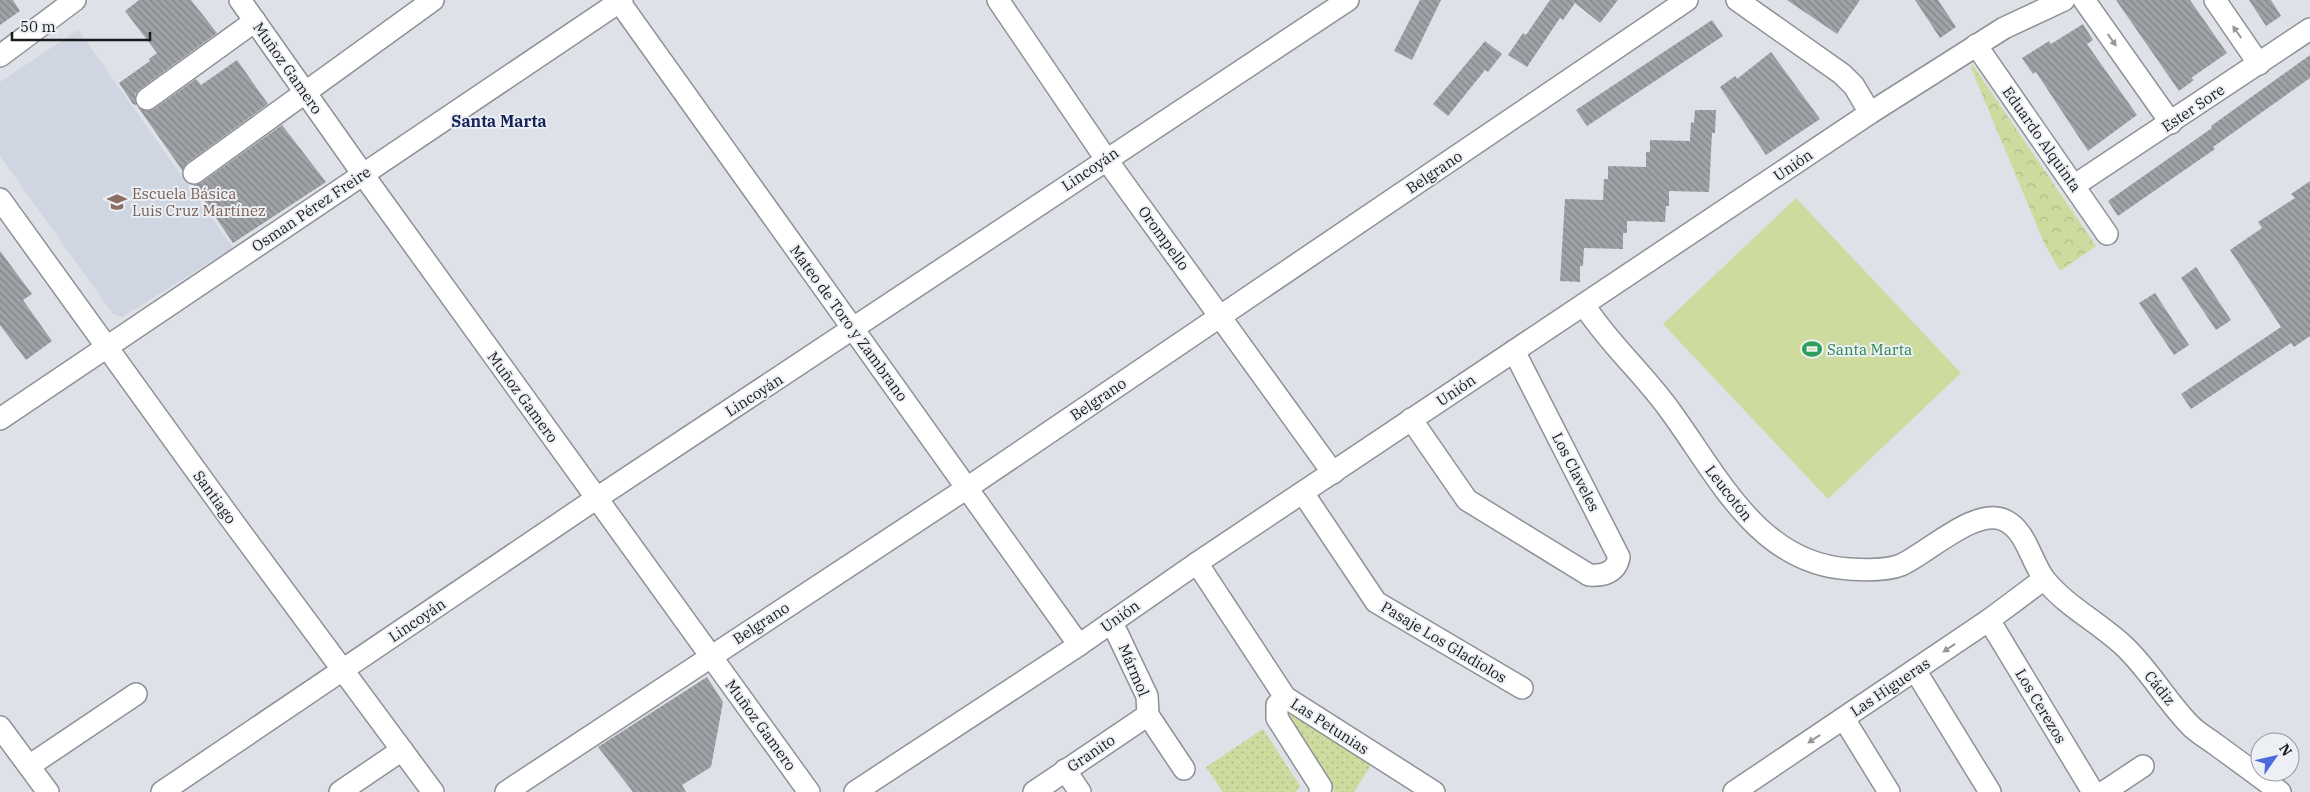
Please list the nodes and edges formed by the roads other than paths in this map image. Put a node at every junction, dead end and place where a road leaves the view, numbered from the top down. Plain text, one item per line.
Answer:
1 (75, 0) edge
2 (240, 0) edge
3 (433, 0) edge
4 (998, 0) edge
5 (1348, 0) edge
6 (1686, 0) edge
7 (1737, 0) edge
8 (2064, 0) edge
9 (2084, 0) edge
10 (2215, 0) edge
11 (620, 1) edge
12 (2034, 6) edge
13 (255, 22) junction
14 (2310, 29) edge
15 (1976, 45) junction
16 (0, 56) edge
17 (2259, 64) junction
18 (304, 92) junction
19 (147, 99) dead end
20 (1870, 113) junction
21 (2171, 123) junction
22 (1106, 158) junction
23 (194, 173) dead end
24 (363, 174) junction
25 (2075, 185) junction
26 (0, 199) edge
27 (2108, 234) dead end
28 (1584, 305) junction
29 (1221, 316) junction
30 (854, 329) junction
31 (107, 346) junction
32 (1514, 351) junction
33 (0, 419) edge
34 (1411, 419) junction
35 (1332, 473) junction
36 (966, 488) junction
37 (1303, 492) junction
38 (597, 498) junction
39 (1197, 563) junction
40 (2044, 578) junction
41 (1989, 620) junction
42 (1110, 623) junction
43 (1079, 645) junction
44 (711, 656) junction
45 (344, 670) junction
46 (1915, 670) junction
47 (1522, 688) dead end
48 (136, 694) dead end
49 (1284, 697) junction
50 (1148, 715) junction
51 (1844, 719) junction
52 (0, 726) edge
53 (402, 750) junction
54 (29, 766) junction
55 (2143, 766) dead end
56 (1184, 769) dead end
57 (1065, 770) junction
58 (48, 792) edge
59 (162, 792) edge
60 (340, 792) edge
61 (432, 792) edge
62 (506, 792) edge
63 (810, 792) edge
64 (855, 792) edge
65 (1034, 792) edge
66 (1080, 792) edge
67 (1320, 792) edge
68 (1434, 792) edge
69 (1734, 792) edge
70 (1889, 792) edge
71 (1990, 792) edge
72 (2092, 792) edge
73 (2104, 792) edge
74 (2280, 792) edge

1 - 16 street
2 - 13 street, Muñoz Gamero
3 - 18 street
4 - 22 street, Orompello
5 - 22 street, Lincoyán
6 - 29 street, Belgrano
7 - 20 street
8 - 12 street, Unión
9 -> 21 street
17 -> 10 street
11 - 24 street, Osman Pérez Freire
11 - 30 street, Mateo de Toro y Zambrano
12 - 15 street, Unión
13 - 18 street, Muñoz Gamero
13 - 19 street
14 - 17 street, Ester Sore
15 - 20 street, Unión
15 - 25 street, Eduardo Alquinta
17 - 21 street, Ester Sore
18 - 23 street
18 - 24 street, Muñoz Gamero
20 - 28 street, Unión
21 - 25 street, Ester Sore
22 - 29 street, Orompello
22 - 30 street, Lincoyán
24 - 31 street, Osman Pérez Freire
24 - 38 street, Muñoz Gamero
25 - 27 street, Eduardo Alquinta
26 - 31 street, Santiago
28 - 32 street, Unión
28 - 40 street, Leucotón
29 - 35 street, Orompello
29 - 36 street, Belgrano
30 - 36 street, Mateo de Toro y Zambrano
30 - 38 street, Lincoyán
31 - 33 street, Osman Pérez Freire
31 - 45 street, Santiago
32 - 34 street, Unión
32 - 34 street, Los Claveles
34 - 35 street, Unión
35 - 37 street, Unión
36 - 43 street, Mateo de Toro y Zambrano
36 - 44 street, Belgrano
37 - 39 street, Unión
37 - 47 street, Pasaje Los Gladiolos
38 - 44 street, Muñoz Gamero
38 - 45 street, Lincoyán
39 - 42 street, Unión
39 - 49 street, Las Petunias
40 - 41 street, Las Higueras
40 - 74 street, Cádiz
41 -> 46 street, Las Higueras
41 - 72 street, Los Cerezos
42 - 43 street, Unión
42 - 50 street, Mármol
43 - 64 street, Unión
44 - 62 street, Belgrano
44 - 63 street, Muñoz Gamero
45 - 53 street, Santiago
45 - 59 street, Lincoyán
46 - 51 street, Las Higueras
46 - 71 street
48 - 54 street
49 - 67 street
49 - 68 street, Las Petunias
50 - 56 street, Mármol
50 - 57 street, Granito
51 -> 69 street, Las Higueras
51 - 70 street
52 - 54 street
53 - 60 street
53 - 61 street, Santiago
54 - 58 street
55 - 73 street
57 - 65 street, Granito
57 - 66 street

